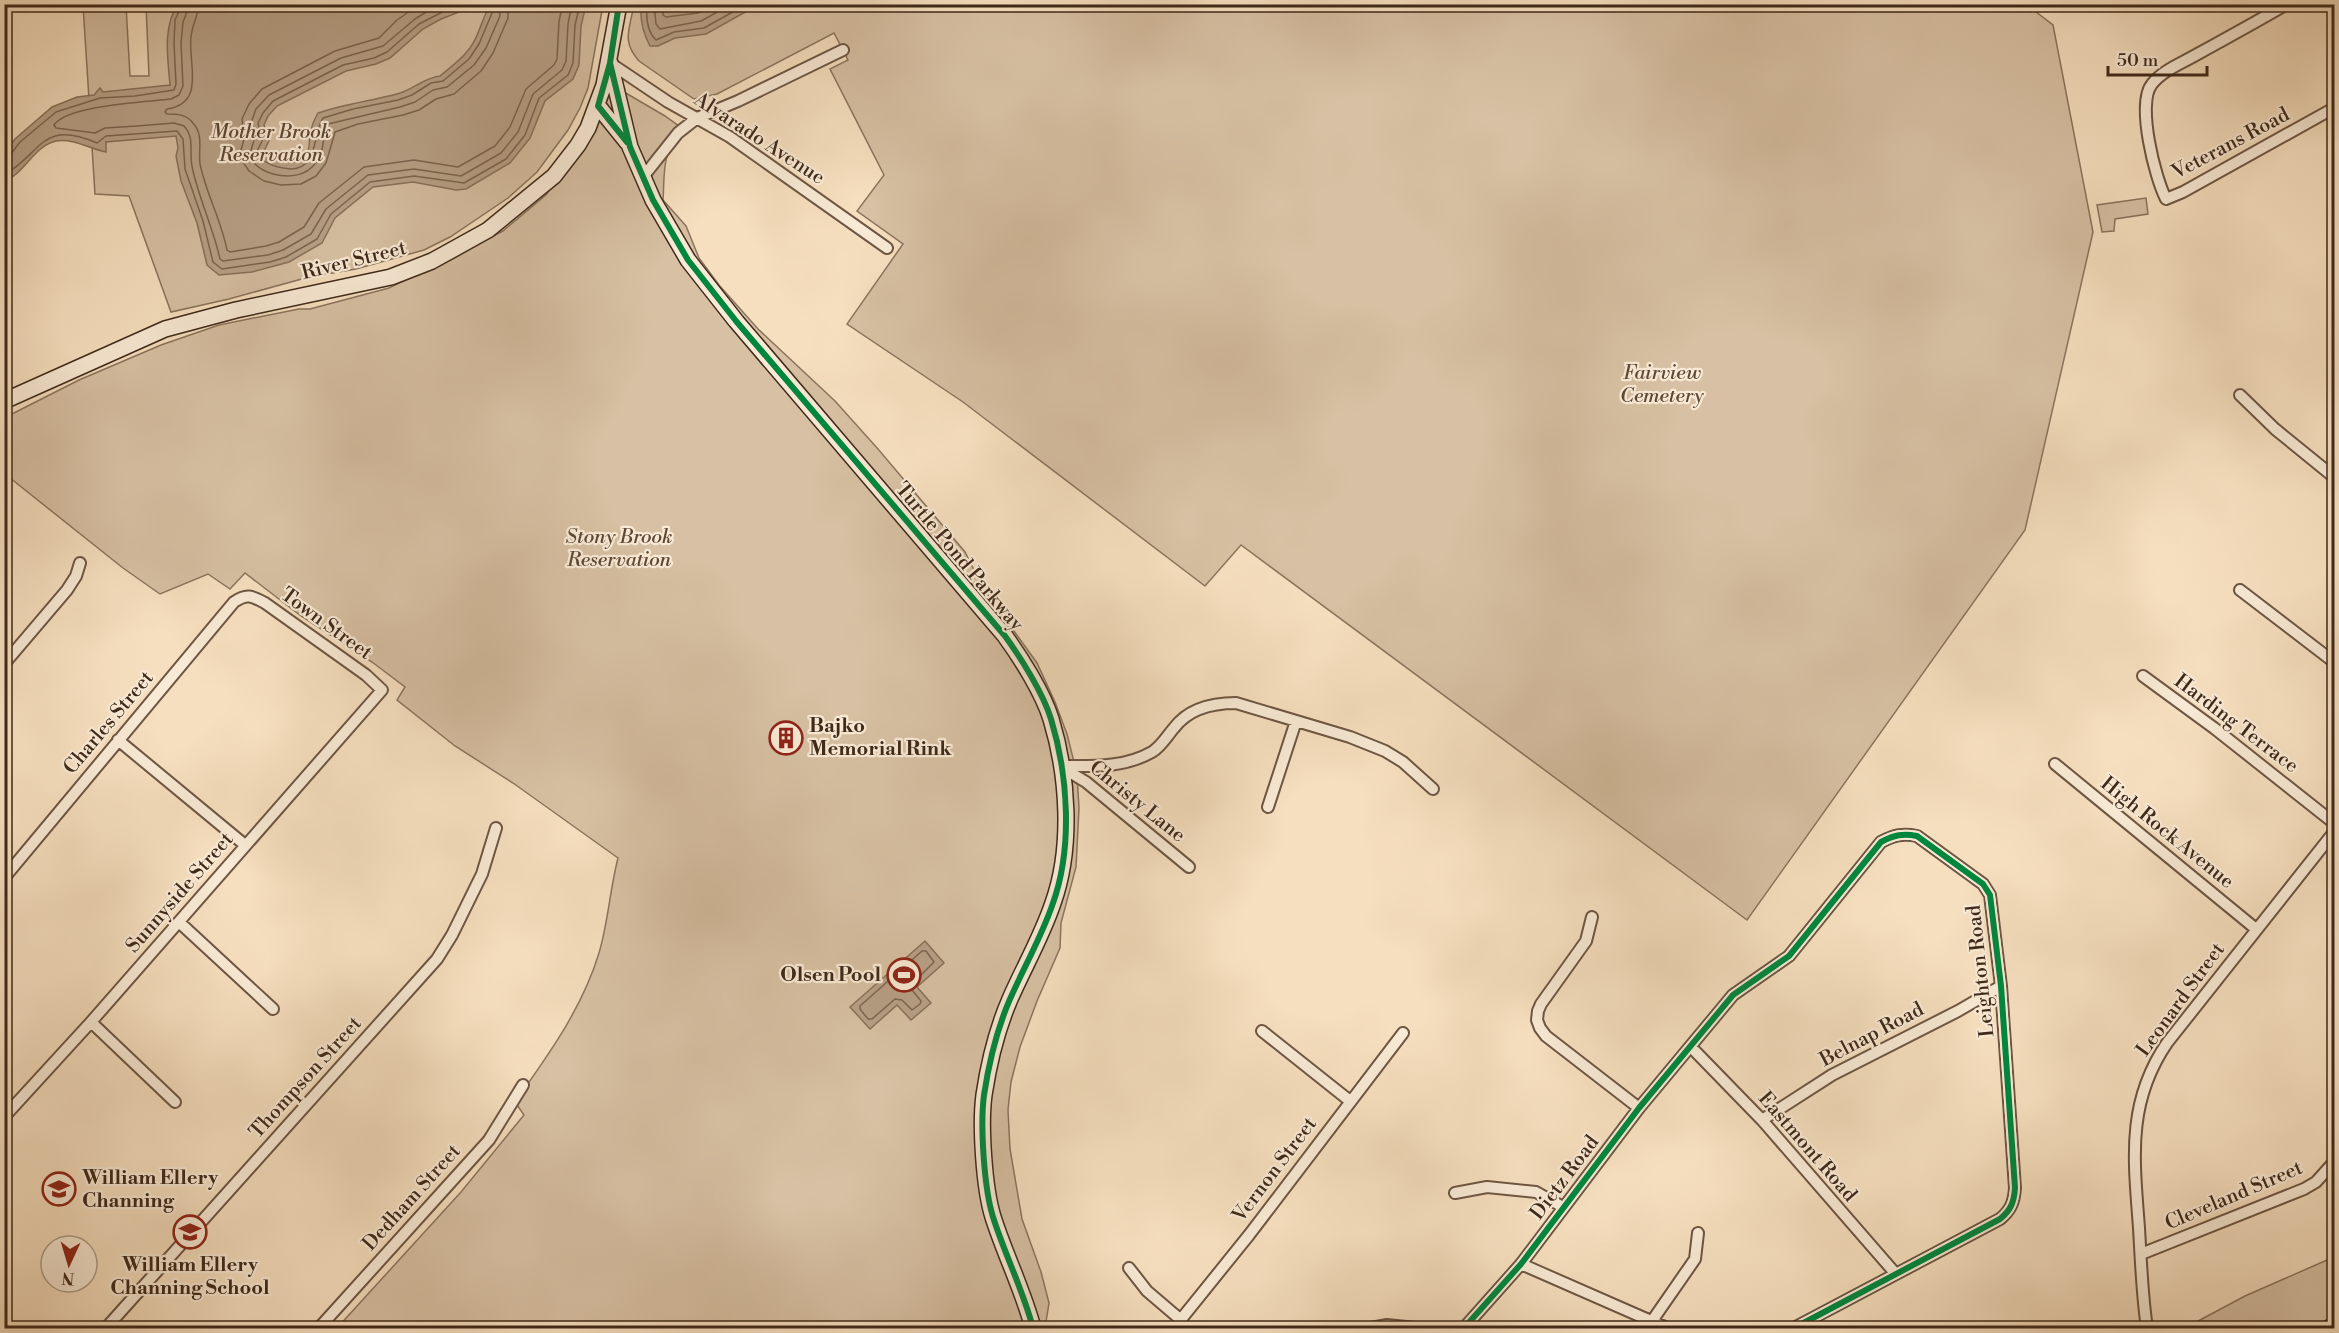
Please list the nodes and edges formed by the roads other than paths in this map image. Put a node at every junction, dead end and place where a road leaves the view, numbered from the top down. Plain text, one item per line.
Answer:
1 (619, 4) edge
2 (2287, 4) edge
3 (843, 50) dead end
4 (610, 63) junction
5 (598, 106) junction
6 (2334, 108) edge
7 (697, 118) junction
8 (630, 147) junction
9 (643, 177) junction
10 (887, 248) dead end
11 (2240, 395) dead end
12 (4, 402) edge
13 (2334, 477) edge
14 (80, 563) dead end
15 (2240, 590) dead end
16 (244, 595) joint
17 (5, 662) edge
18 (2334, 662) edge
19 (2143, 676) dead end
20 (382, 690) joint
21 (1296, 721) junction
22 (118, 740) junction
23 (2055, 764) dead end
24 (1061, 766) junction
25 (1433, 789) dead end
26 (1268, 807) dead end
27 (2334, 823) edge
28 (496, 828) dead end
29 (2334, 832) edge
30 (246, 845) junction
31 (1189, 867) dead end
32 (4, 878) edge
33 (1592, 916) dead end
34 (179, 922) junction
35 (2256, 929) junction
36 (2001, 986) junction
37 (273, 1009) dead end
38 (91, 1022) junction
39 (1262, 1031) dead end
40 (1403, 1033) dead end
41 (1691, 1047) junction
42 (523, 1085) dead end
43 (1350, 1101) junction
44 (176, 1102) dead end
45 (1640, 1108) junction
46 (4, 1117) edge
47 (1762, 1120) junction
48 (2334, 1162) edge
49 (1455, 1193) dead end
50 (1563, 1207) junction
51 (1698, 1233) dead end
52 (2141, 1254) junction
53 (1521, 1264) junction
54 (1129, 1269) dead end
55 (1895, 1274) junction
56 (1653, 1321) junction
57 (1178, 1324) edge
58 (2334, 1325) edge
59 (106, 1329) edge
60 (319, 1329) edge
61 (1033, 1329) edge
62 (1371, 1329) edge
63 (1416, 1329) edge
64 (1464, 1329) edge
65 (1667, 1329) edge
66 (1794, 1329) edge
67 (2147, 1329) edge
68 (2329, 1329) edge

1 - 4 main road, River Street
2 - 6 street, Veterans Road
3 - 7 street
4 - 5 main road, River Street
4 - 7 street, Alvarado Avenue
4 - 8 main road, Turtle Pond Parkway
5 - 8 main road, Turtle Pond Parkway
5 - 12 main road, River Street
7 - 9 street
7 - 10 street, Alvarado Avenue
8 - 9 main road, Turtle Pond Parkway
9 - 24 main road, Turtle Pond Parkway
11 - 13 street
14 - 17 street
15 - 18 street
16 - 20 street, Town Street
16 - 22 street, Charles Street
19 - 27 street, Harding Terrace
20 - 30 street, Sunnyside Street
21 - 24 street
21 - 25 street
21 - 26 street
22 - 30 street
22 - 32 street, Charles Street
23 - 35 street, High Rock Avenue
24 - 31 street, Christy Lane
24 - 61 main road, Turtle Pond Parkway
28 - 59 street, Thompson Street
29 - 35 street, Leonard Street
30 - 34 street, Sunnyside Street
33 - 45 street
34 - 37 street
34 - 38 street, Sunnyside Street
35 - 52 street, Leonard Street
36 - 41 street, Leighton Road
36 - 47 street, Belnap Road
36 - 55 street, Leighton Road
38 - 44 street
38 - 46 street, Sunnyside Street
39 - 43 street
40 - 43 street, Vernon Street
41 - 45 street, Dietz Road
41 - 47 street, Eastmont Road
42 - 60 street, Dedham Street
43 - 57 street, Vernon Street
45 - 50 street, Dietz Road
47 - 55 street, Eastmont Road
48 - 52 street, Cleveland Street
49 - 50 street
50 - 53 street, Dietz Road
51 - 56 street
52 - 67 street, Leonard Street
53 - 56 street
53 - 64 street, Dietz Road
54 - 57 street
55 - 66 street, Leighton Road
56 - 65 street
58 - 68 main road
62 - 63 street

